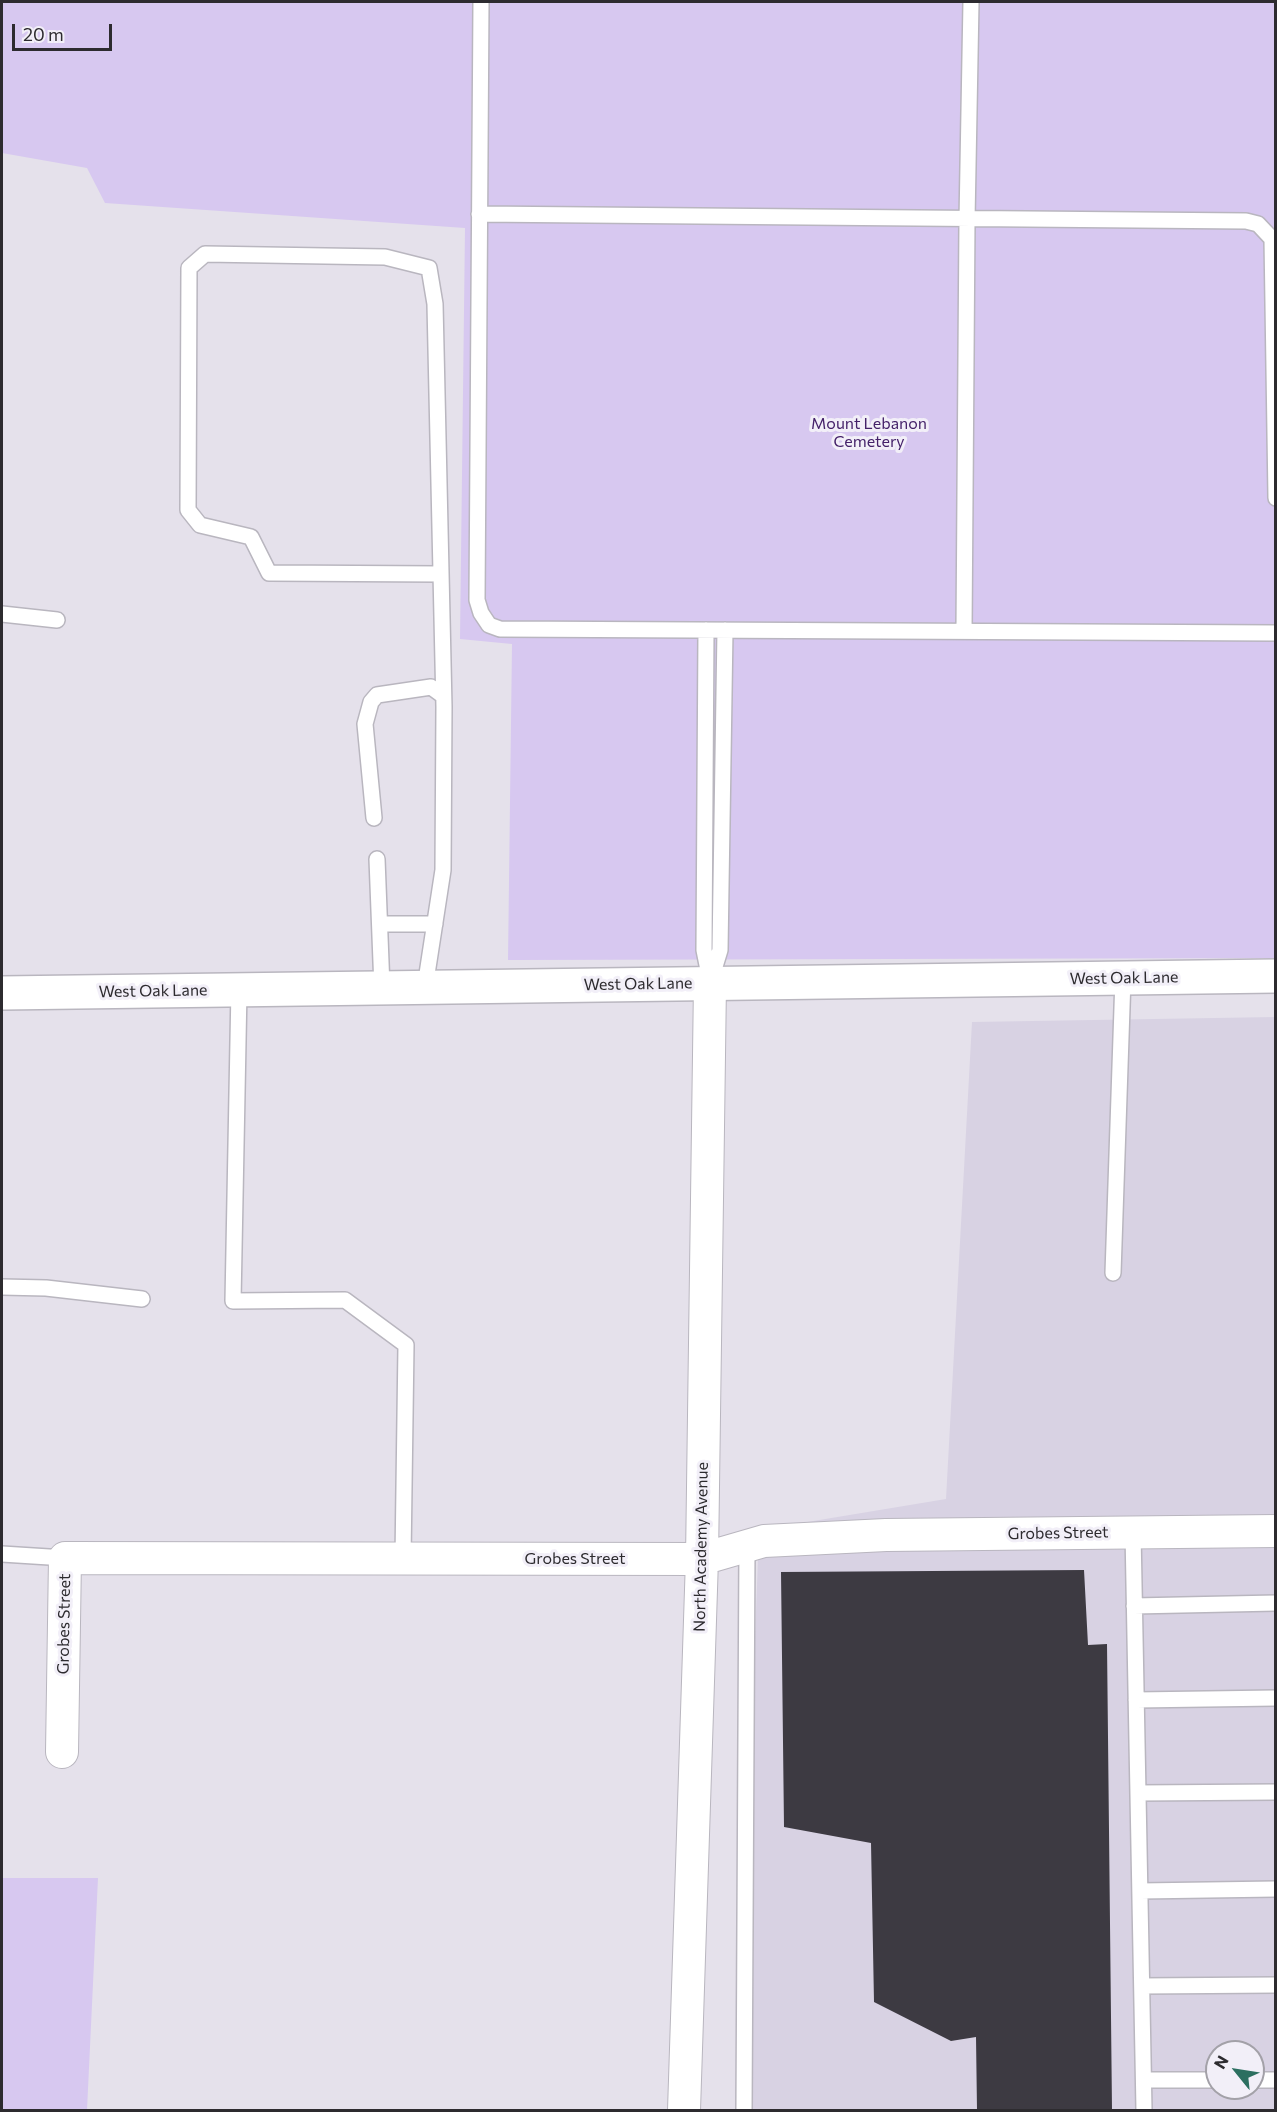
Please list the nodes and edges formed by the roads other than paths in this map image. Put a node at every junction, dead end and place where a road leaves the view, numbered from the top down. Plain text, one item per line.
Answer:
1 (481, 2) edge
2 (971, 2) edge
3 (479, 214) junction
4 (967, 220) junction
5 (1275, 498) edge
6 (440, 574) junction
7 (2, 614) edge
8 (57, 620) dead end
9 (706, 630) junction
10 (725, 630) junction
11 (964, 631) junction
12 (1275, 633) edge
13 (442, 695) junction
14 (374, 818) dead end
15 (376, 858) dead end
16 (381, 924) junction
17 (435, 924) junction
18 (1275, 975) edge
19 (1123, 978) junction
20 (710, 983) junction
21 (425, 987) junction
22 (382, 988) junction
23 (239, 989) junction
24 (2, 993) edge
25 (1113, 1274) dead end
26 (2, 1287) edge
27 (142, 1299) dead end
28 (1275, 1531) edge
29 (1133, 1532) junction
30 (747, 1546) junction
31 (2, 1554) edge
32 (65, 1558) junction
33 (403, 1558) junction
34 (702, 1559) junction
35 (1275, 1603) edge
36 (1134, 1606) junction
37 (1275, 1698) edge
38 (1136, 1700) junction
39 (62, 1752) dead end
40 (1275, 1792) edge
41 (1138, 1793) junction
42 (1275, 1889) edge
43 (1140, 1891) junction
44 (1275, 1985) edge
45 (1142, 1986) junction
46 (1144, 2080) junction
47 (1205, 2080) edge
48 (684, 2110) edge
49 (744, 2110) edge
50 (1144, 2110) edge

1 - 3 lane
2 - 4 lane
3 - 4 lane
3 - 9 lane
4 - 5 lane
4 - 11 lane
6 - 6 lane
6 - 13 lane
7 - 8 lane
9 - 10 lane
9 - 20 lane
10 - 11 lane
10 - 20 lane
11 - 12 lane
13 - 14 lane
13 - 17 lane
15 - 16 lane
16 - 17 lane
16 - 22 lane
17 - 21 lane
18 - 19 main road, West Oak Lane
19 - 20 main road, West Oak Lane
19 - 25 lane
20 - 21 main road, West Oak Lane
20 - 34 street, North Academy Avenue
21 - 22 main road, West Oak Lane
22 - 23 main road, West Oak Lane
23 - 24 main road, West Oak Lane
23 - 33 lane
26 - 27 lane
28 - 29 street, Grobes Street
29 - 30 street, Grobes Street
29 - 36 lane
30 - 34 street, Grobes Street
30 - 49 lane
31 - 32 lane
32 - 33 street, Grobes Street
32 - 39 street, Grobes Street
33 - 34 street, Grobes Street
34 - 48 street, North Academy Avenue
35 - 36 lane
36 - 38 lane
37 - 38 lane
38 - 41 lane
40 - 41 lane
41 - 43 lane
42 - 43 lane
43 - 45 lane
44 - 45 lane
45 - 46 lane
46 - 47 lane
46 - 50 lane

